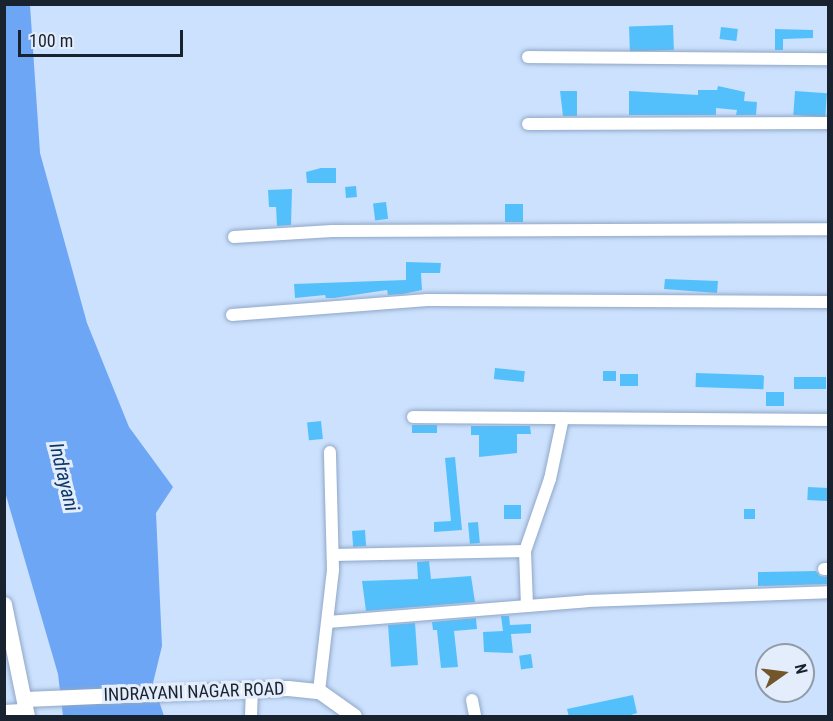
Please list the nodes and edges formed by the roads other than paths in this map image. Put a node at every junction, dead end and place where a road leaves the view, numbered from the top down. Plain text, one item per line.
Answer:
1 (528, 57) dead end
2 (828, 59) edge
3 (828, 123) edge
4 (528, 124) dead end
5 (828, 229) edge
6 (234, 237) dead end
7 (828, 302) edge
8 (232, 315) dead end
9 (413, 417) dead end
10 (563, 418) junction
11 (828, 420) edge
12 (330, 452) dead end
13 (525, 551) junction
14 (333, 555) junction
15 (828, 592) edge
16 (4, 604) edge
17 (527, 606) junction
18 (328, 622) junction
19 (248, 688) junction
20 (319, 691) junction
21 (472, 700) dead end
22 (26, 709) edge
23 (4, 711) edge
24 (251, 717) edge
25 (354, 717) edge
26 (475, 717) edge

1 - 2 street
3 - 4 street
5 - 6 street
7 - 8 street
9 - 10 street
10 - 11 street
10 - 13 street
12 - 14 street
13 - 14 street
13 - 17 street
14 - 18 street
15 - 17 street
16 - 22 street
17 - 18 street
18 - 20 street
19 - 20 street, INDRAYANI NAGAR ROAD
19 - 22 street, INDRAYANI NAGAR ROAD
19 - 24 street
20 - 25 street
21 - 26 street
22 - 23 street

